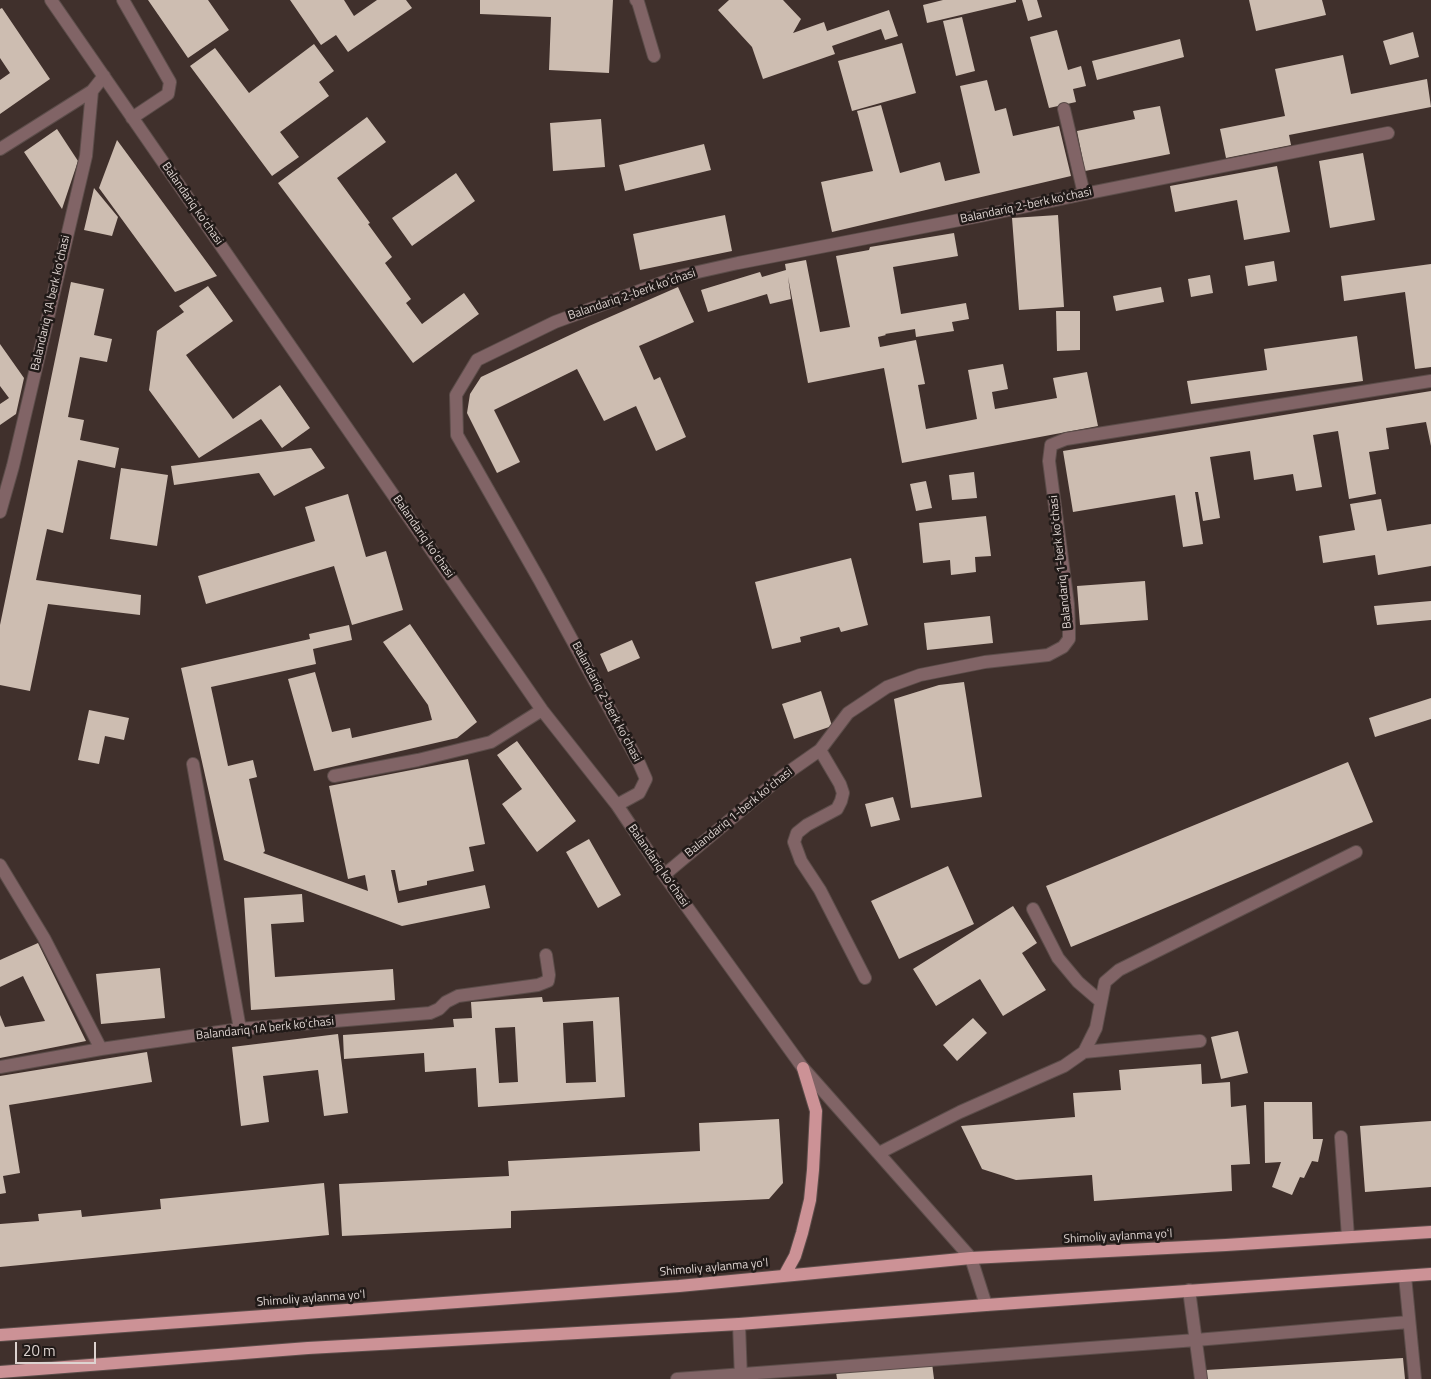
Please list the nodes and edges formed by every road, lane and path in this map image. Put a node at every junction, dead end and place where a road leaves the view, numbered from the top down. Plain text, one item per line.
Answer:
1 (51, 0) edge
2 (123, 0) edge
3 (636, 0) edge
4 (654, 56) dead end
5 (104, 76) junction
6 (92, 91) junction
7 (1064, 109) dead end
8 (132, 118) junction
9 (1388, 133) dead end
10 (0, 149) edge
11 (1084, 194) junction
12 (1431, 381) edge
13 (0, 512) edge
14 (542, 710) junction
15 (820, 750) junction
16 (193, 764) dead end
17 (334, 776) dead end
18 (616, 805) junction
19 (1356, 852) dead end
20 (0, 865) edge
21 (664, 876) junction
22 (1033, 909) dead end
23 (546, 955) dead end
24 (865, 978) dead end
25 (1100, 1001) junction
26 (240, 1029) junction
27 (1200, 1041) dead end
28 (100, 1050) junction
29 (1084, 1052) junction
30 (0, 1067) edge
31 (803, 1068) junction
32 (1340, 1137) dead end
33 (879, 1153) junction
34 (1431, 1232) edge
35 (1348, 1237) junction
36 (971, 1258) junction
37 (1431, 1274) edge
38 (784, 1276) junction
39 (1405, 1276) junction
40 (1189, 1290) junction
41 (986, 1304) junction
42 (1410, 1322) junction
43 (739, 1324) junction
44 (0, 1335) edge
45 (1196, 1340) junction
46 (0, 1372) edge
47 (741, 1377) edge
48 (677, 1379) edge
49 (1201, 1379) edge
50 (1415, 1379) edge

1 - 5 street, Balandariq koʻchasi
2 - 8 street
3 - 4 street
5 - 6 street
5 - 8 street, Balandariq koʻchasi
6 - 10 street
6 - 13 street, Balandariq 1A berk koʻchasi
7 - 11 street
8 - 14 street, Balandariq koʻchasi
9 - 11 street, Balandariq 2-berk koʻchasi
11 - 18 street, Balandariq 2-berk koʻchasi
12 - 15 street, Balandariq 1-berk koʻchasi
14 - 17 street
14 - 18 street, Balandariq koʻchasi
15 - 21 street, Balandariq 1-berk koʻchasi
15 - 24 street
16 - 26 street
18 - 21 street, Balandariq koʻchasi
19 - 25 street
20 - 28 street
21 - 31 street, Balandariq koʻchasi
22 - 25 street
23 - 26 street, Balandariq 1A berk koʻchasi
25 - 29 street
26 - 28 street, Balandariq 1A berk koʻchasi
27 - 29 street
28 - 30 street, Balandariq 1A berk koʻchasi
29 - 33 street
31 - 33 street, Balandariq koʻchasi
31 - 38 main road
32 - 35 street
33 - 36 street, Balandariq koʻchasi
34 - 35 main road, Shimoliy aylanma yoʻl
35 - 36 main road, Shimoliy aylanma yoʻl
36 - 38 main road, Shimoliy aylanma yoʻl
36 - 41 street
37 - 39 main road
38 - 44 main road, Shimoliy aylanma yoʻl
39 - 40 main road
39 - 42 street
40 - 41 main road
40 - 45 street
41 - 43 main road
42 - 45 street
42 - 50 street
43 - 46 main road
43 - 47 street
45 - 47 street
45 - 49 street
47 - 48 street

